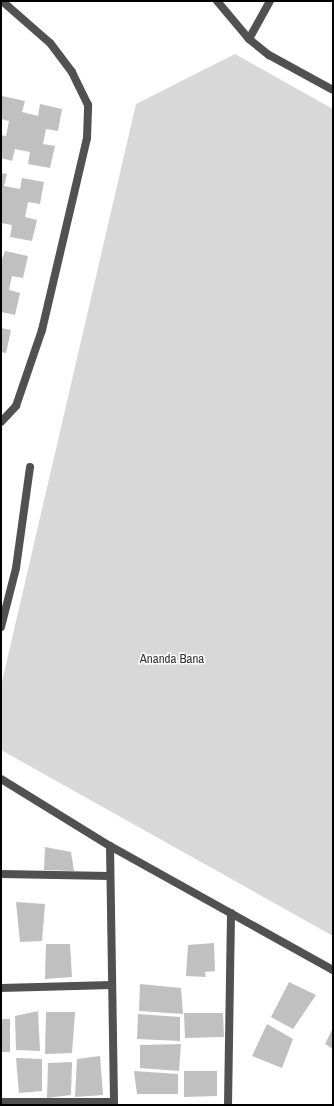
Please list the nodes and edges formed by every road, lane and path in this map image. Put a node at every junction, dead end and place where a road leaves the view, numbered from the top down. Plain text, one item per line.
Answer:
1 (2, 1) edge
2 (217, 1) edge
3 (270, 1) edge
4 (249, 40) junction
5 (333, 90) edge
6 (1, 422) edge
7 (30, 467) dead end
8 (1, 627) edge
9 (1, 779) edge
10 (110, 846) junction
11 (1, 874) edge
12 (110, 876) junction
13 (231, 913) junction
14 (333, 970) edge
15 (112, 985) junction
16 (1, 988) edge
17 (1, 1102) edge
18 (114, 1104) edge
19 (228, 1105) edge

1 - 6 street
2 - 4 street
3 - 4 street
4 - 5 street
7 - 8 street
9 - 10 street
10 - 12 street
10 - 13 street
11 - 12 street
12 - 15 street
13 - 14 street
13 - 19 street
15 - 16 street
15 - 18 street
17 - 18 street

